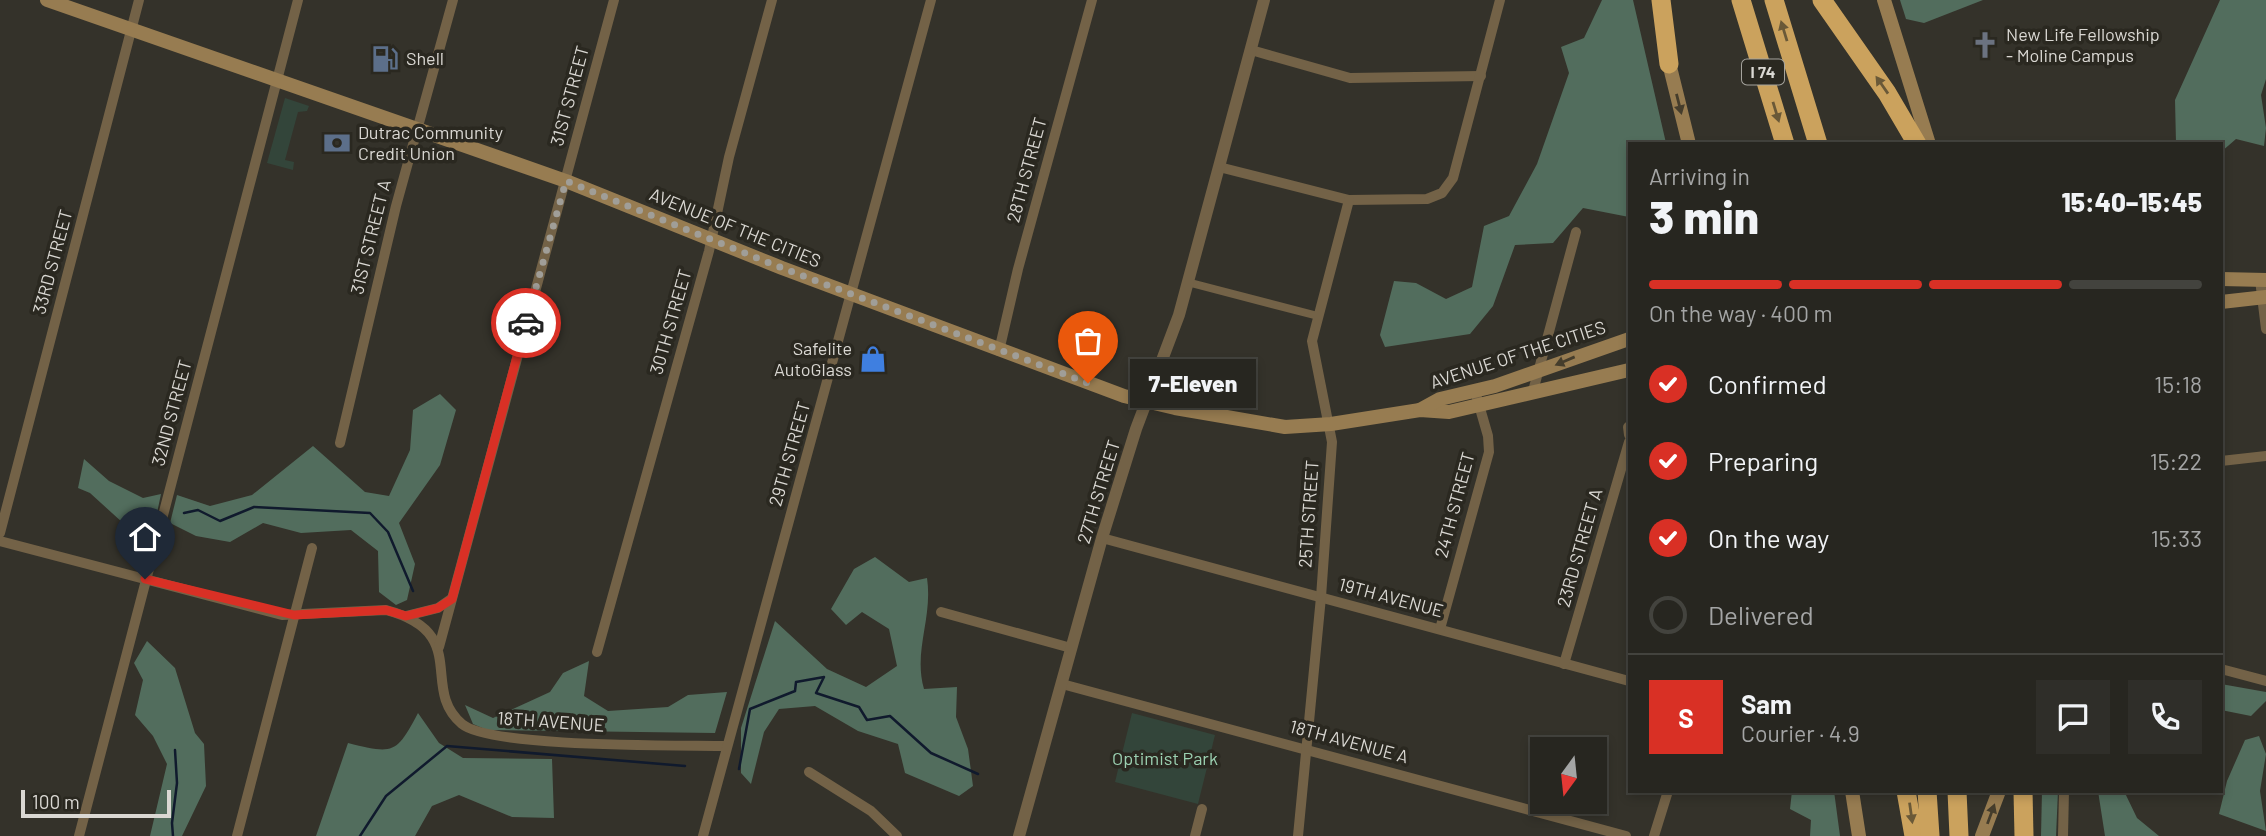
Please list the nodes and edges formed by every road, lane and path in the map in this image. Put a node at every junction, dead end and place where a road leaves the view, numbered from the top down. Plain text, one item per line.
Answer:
1 (47, 0) edge
2 (139, 0) edge
3 (298, 0) edge
4 (453, 0) edge
5 (614, 0) edge
6 (772, 0) edge
7 (931, 0) edge
8 (1092, 0) edge
9 (1264, 0) edge
10 (1500, 0) edge
11 (1651, 0) edge
12 (1661, 0) edge
13 (1741, 0) edge
14 (1774, 0) edge
15 (1822, 0) edge
16 (1884, 0) edge
17 (131, 30) junction
18 (1251, 50) junction
19 (1669, 64) junction
20 (1481, 76) junction
21 (276, 82) junction
22 (416, 130) junction
23 (1688, 142) edge
24 (1784, 142) edge
25 (1817, 142) edge
26 (1916, 142) edge
27 (1928, 142) edge
28 (1219, 167) junction
29 (566, 181) junction
30 (1349, 201) junction
31 (1576, 232) dead end
32 (711, 239) junction
33 (2223, 279) edge
34 (2263, 280) edge
35 (1187, 282) junction
36 (853, 294) junction
37 (2264, 297) edge
38 (2223, 302) edge
39 (1318, 316) junction
40 (2266, 329) edge
41 (1628, 339) edge
42 (999, 351) junction
43 (1628, 370) edge
44 (1539, 371) junction
45 (1628, 379) edge
46 (1533, 391) junction
47 (1477, 398) junction
48 (1147, 402) junction
49 (1331, 424) junction
50 (340, 443) dead end
51 (1628, 445) edge
52 (2266, 456) edge
53 (2223, 461) edge
54 (0, 533) edge
55 (1102, 538) junction
56 (0, 541) edge
57 (312, 548) dead end
58 (145, 579) junction
59 (1321, 597) junction
60 (452, 599) junction
61 (941, 612) dead end
62 (294, 615) junction
63 (406, 616) junction
64 (1440, 629) junction
65 (439, 647) junction
66 (1071, 648) junction
67 (597, 652) dead end
68 (1564, 664) junction
69 (2223, 669) edge
70 (1628, 681) edge
71 (2266, 681) edge
72 (1062, 684) junction
73 (726, 746) junction
74 (1306, 748) junction
75 (809, 772) dead end
76 (1667, 793) edge
77 (1852, 793) edge
78 (1906, 793) edge
79 (1927, 793) edge
80 (1956, 793) edge
81 (1998, 793) edge
82 (2023, 793) edge
83 (2064, 793) edge
84 (1202, 809) dead end
85 (79, 836) edge
86 (237, 836) edge
87 (703, 836) edge
88 (897, 836) edge
89 (1020, 836) edge
90 (1195, 836) edge
91 (1298, 836) edge
92 (1626, 836) edge
93 (1654, 836) edge
94 (1859, 836) edge
95 (1914, 836) edge
96 (1930, 836) edge
97 (1959, 836) edge
98 (1982, 836) edge
99 (2024, 836) edge
100 (2063, 836) edge

1 - 17 main road, AVENUE OF THE CITIES
2 - 17 street, 33RD STREET
3 - 21 street, 32ND STREET
4 - 22 street, 31ST STREET A
5 - 29 street, 31ST STREET
6 - 32 street, 30TH STREET
7 - 36 street, 29TH STREET
8 - 42 street, 28TH STREET
9 - 18 street, 27TH STREET
10 - 20 street
11 - 19 main road
12 - 19 highway
13 -> 24 highway, I 74
25 -> 14 highway, I 74
26 -> 15 highway
16 - 27 main road
17 - 21 main road, AVENUE OF THE CITIES
17 - 54 street, 33RD STREET
18 - 20 street
18 - 28 street, 27TH STREET
19 -> 23 main road
20 - 30 street
21 - 22 main road, AVENUE OF THE CITIES
21 - 58 street, 32ND STREET
22 - 29 main road, AVENUE OF THE CITIES
22 - 50 street, 31ST STREET A
28 - 30 street
28 - 35 street, 27TH STREET
29 - 32 main road, AVENUE OF THE CITIES
29 - 60 street, 31ST STREET
30 - 39 street, 25TH STREET
31 - 44 street
32 - 36 main road, AVENUE OF THE CITIES
32 - 67 street, 30TH STREET
33 - 34 main road
34 - 37 street
35 - 39 street
35 - 48 street, 27TH STREET
36 - 42 main road, AVENUE OF THE CITIES
36 - 73 street, 29TH STREET
37 - 38 main road
37 - 40 street
39 - 49 street, 25TH STREET
41 -> 44 main road, AVENUE OF THE CITIES
42 - 48 main road, AVENUE OF THE CITIES
43 - 46 main road, AVENUE OF THE CITIES
44 - 46 street
44 - 47 main road, AVENUE OF THE CITIES
45 - 46 main road
46 - 47 main road, AVENUE OF THE CITIES
47 - 49 main road, AVENUE OF THE CITIES
47 - 64 street, 24TH STREET
48 - 49 main road, AVENUE OF THE CITIES
48 - 55 street, 27TH STREET
49 - 59 street, 25TH STREET
51 - 68 street, 23RD STREET A
52 - 53 street
55 - 59 street, 19TH AVENUE
55 - 66 street, 27TH STREET
56 - 58 street
57 - 62 street
58 - 62 street
58 - 85 street, 32ND STREET
59 - 64 street, 19TH AVENUE
59 - 74 street, 25TH STREET
60 - 63 street
60 - 65 street, 31ST STREET
61 - 66 street
62 - 63 street
62 - 86 street
63 - 65 street
64 - 68 street, 19TH AVENUE
65 - 73 street, 18TH AVENUE
66 - 72 street, 27TH STREET
68 - 70 street, 19TH AVENUE
69 - 71 street
72 - 74 street, 18TH AVENUE A
72 - 89 street, 27TH STREET
73 - 87 street, 29TH STREET
74 - 91 street, 25TH STREET
74 - 92 street, 18TH AVENUE A
75 - 88 street
76 - 93 street
77 - 94 main road
78 -> 95 highway
79 - 96 highway
80 - 97 highway
98 -> 81 main road
82 - 99 highway
83 - 100 street
84 - 90 street

